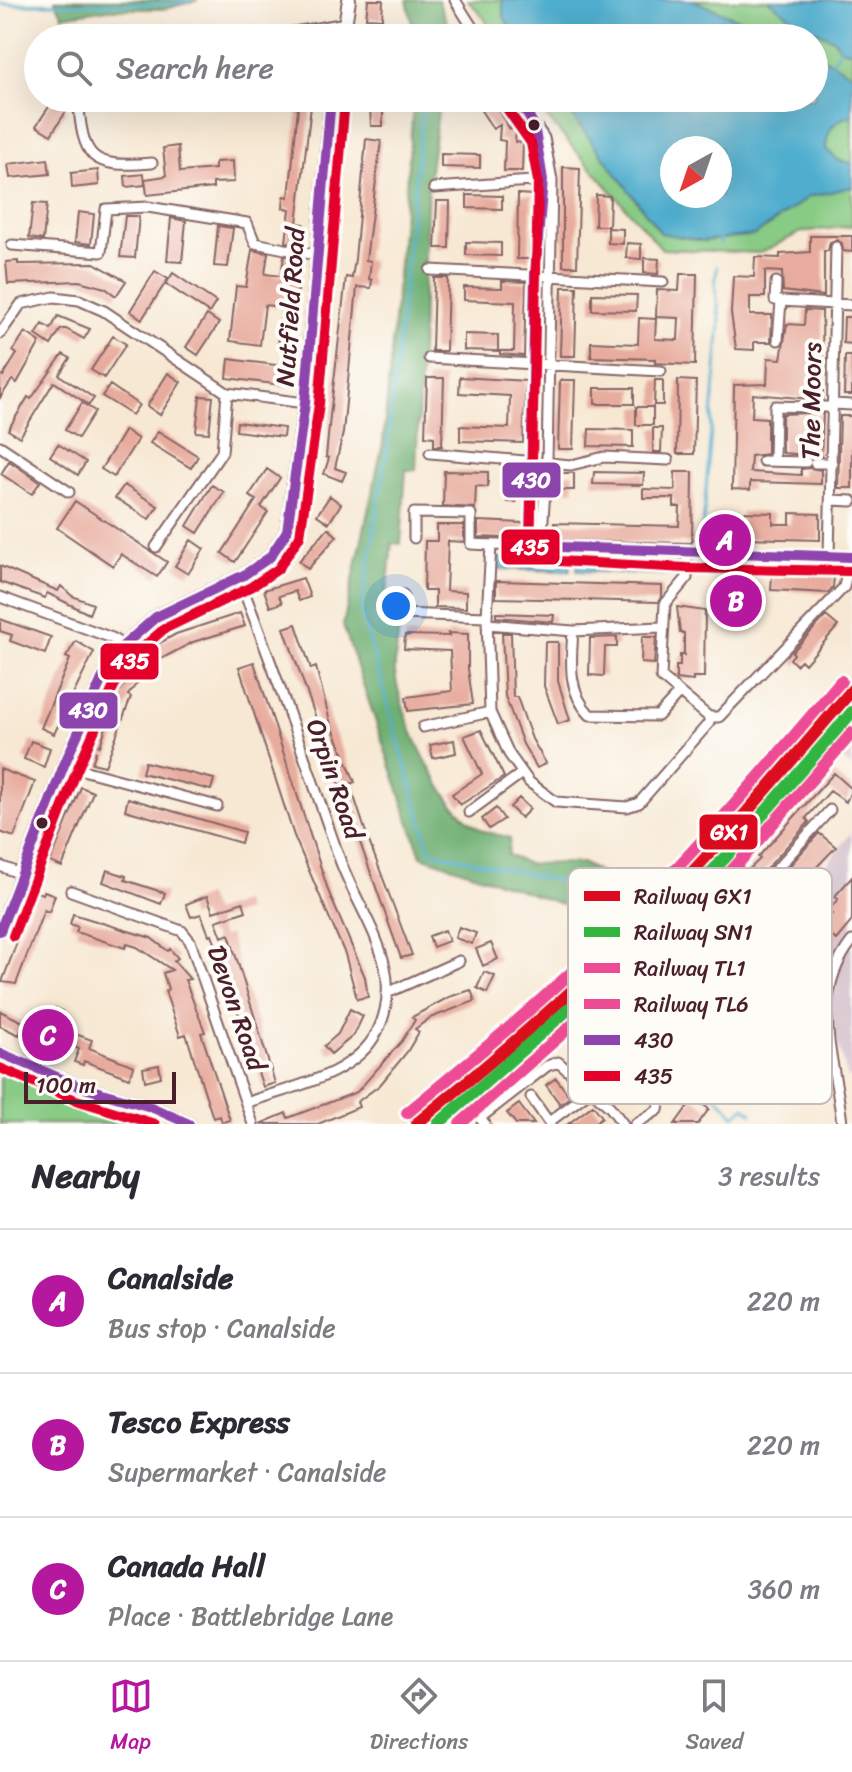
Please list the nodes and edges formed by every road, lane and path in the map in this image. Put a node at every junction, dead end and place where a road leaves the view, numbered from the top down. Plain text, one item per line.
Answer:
1 (349, 0) edge
2 (455, 0) edge
3 (346, 23) joint
4 (340, 24) edge
5 (470, 24) edge
6 (79, 112) edge
7 (330, 112) edge
8 (526, 112) edge
9 (152, 163) dead end
10 (548, 180) junction
11 (434, 188) dead end
12 (12, 245) dead end
13 (836, 247) dead end
14 (315, 255) junction
15 (430, 270) dead end
16 (535, 274) junction
17 (549, 275) junction
18 (663, 282) dead end
19 (776, 282) dead end
20 (781, 301) junction
21 (835, 304) junction
22 (852, 305) edge
23 (0, 334) edge
24 (778, 340) dead end
25 (429, 358) dead end
26 (534, 366) junction
27 (546, 366) junction
28 (661, 371) dead end
29 (227, 393) junction
30 (305, 403) junction
31 (852, 405) edge
32 (833, 406) junction
33 (0, 446) edge
34 (430, 453) dead end
35 (668, 460) dead end
36 (763, 461) dead end
37 (774, 461) junction
38 (547, 463) junction
39 (832, 463) junction
40 (532, 464) junction
41 (69, 492) dead end
42 (831, 500) junction
43 (852, 501) edge
44 (414, 538) dead end
45 (491, 545) junction
46 (535, 546) junction
47 (156, 547) dead end
48 (687, 554) junction
49 (829, 556) junction
50 (851, 557) edge
51 (239, 579) junction
52 (403, 595) dead end
53 (0, 597) edge
54 (487, 621) junction
55 (661, 627) junction
56 (573, 631) junction
57 (123, 646) junction
58 (590, 691) dead end
59 (679, 693) junction
60 (579, 700) junction
61 (490, 712) junction
62 (709, 717) junction
63 (423, 727) dead end
64 (64, 765) junction
65 (522, 773) junction
66 (217, 806) dead end
67 (830, 810) dead end
68 (469, 812) dead end
69 (0, 866) edge
70 (778, 868) edge
71 (21, 874) junction
72 (71, 891) dead end
73 (0, 931) edge
74 (852, 941) edge
75 (459, 961) dead end
76 (832, 984) edge
77 (387, 993) junction
78 (832, 1050) edge
79 (0, 1053) edge
80 (568, 1071) edge
81 (531, 1097) dead end
82 (246, 1103) junction
83 (574, 1104) edge
84 (606, 1104) edge
85 (659, 1104) edge
86 (479, 1122) edge
87 (550, 1123) edge
88 (189, 1124) edge
89 (253, 1124) edge
90 (623, 1124) edge
91 (635, 1124) edge
92 (842, 1124) edge

1 - 3 street
2 - 5 street
3 - 4 street
6 - 9 street
7 - 14 street, Nutfield Road
8 - 10 street
10 - 11 street
10 - 16 street
10 - 17 street
12 - 14 street
13 - 21 street, The Moors
14 - 30 street, Nutfield Road
15 - 16 street
16 - 17 street
16 - 26 street
17 - 18 street
17 - 27 street
19 - 20 street
20 - 21 street
20 - 24 street
21 - 22 street
21 - 32 street, The Moors
23 - 29 street
25 - 26 street
26 - 27 street
26 - 40 street
27 - 28 street
27 - 38 street
29 - 30 street
29 - 47 street
30 - 51 street, Nutfield Road
31 - 32 street
32 - 37 street
32 - 39 street, The Moors
33 - 41 street
34 - 40 street
35 - 38 street
36 - 37 street
37 - 39 street
38 - 40 street
38 - 46 street
39 - 42 street, The Moors
40 - 46 street
42 - 43 street
42 - 49 street, The Moors
44 - 45 street
45 - 46 street
45 - 54 street
46 - 48 street
48 - 49 street
48 - 55 street
49 - 50 street
50 - 62 street
51 - 57 street, Nutfield Road
51 - 77 street, Orpin Road
52 - 54 street
53 - 57 street
54 - 56 street
54 - 61 street
55 - 56 street
55 - 59 street
56 - 60 street
57 - 64 street, Nutfield Road
58 - 60 street
59 - 60 street
59 - 62 street
61 - 63 street
61 - 65 street
62 - 65 street
64 - 66 street
64 - 71 street, Nutfield Road
65 - 68 street
67 - 70 street
69 - 71 street
71 - 73 street, Nutfield Road
72 - 82 street, Devon Road
74 - 76 street
75 - 77 street
77 - 82 street, Orpin Road
78 - 92 street
79 - 88 street
80 - 86 street
81 - 87 street
82 - 89 street, Devon Road
83 - 87 street
84 - 90 street
85 - 91 street

